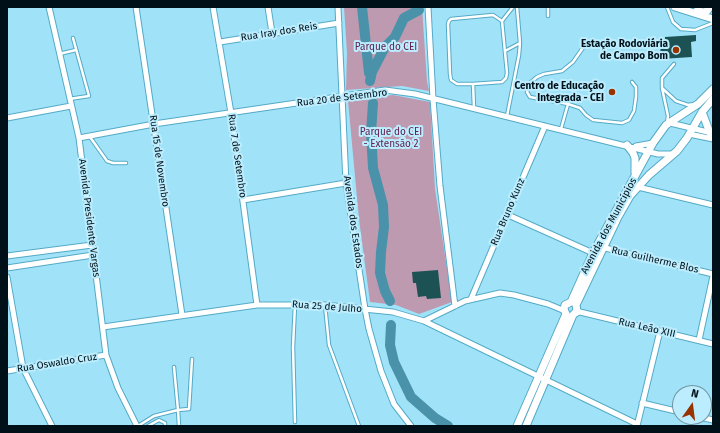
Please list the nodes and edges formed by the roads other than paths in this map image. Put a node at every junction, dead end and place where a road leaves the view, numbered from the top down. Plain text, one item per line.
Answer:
1 (49, 7) edge
2 (136, 7) edge
3 (214, 7) edge
4 (268, 7) edge
5 (338, 7) edge
6 (428, 7) edge
7 (514, 7) edge
8 (517, 7) edge
9 (548, 7) edge
10 (667, 7) edge
11 (675, 7) edge
12 (710, 8) edge
13 (682, 9) junction
14 (548, 16) dead end
15 (713, 19) edge
16 (502, 21) junction
17 (339, 23) junction
18 (713, 23) edge
19 (272, 33) junction
20 (73, 38) dead end
21 (220, 42) junction
22 (587, 42) dead end
23 (520, 43) junction
24 (76, 50) junction
25 (505, 51) junction
26 (59, 54) junction
27 (674, 64) dead end
28 (632, 82) dead end
29 (472, 84) junction
30 (662, 88) junction
31 (713, 89) edge
32 (343, 96) junction
33 (69, 99) junction
34 (433, 99) junction
35 (713, 99) edge
36 (568, 104) junction
37 (698, 104) junction
38 (71, 106) junction
39 (474, 109) junction
40 (702, 112) junction
41 (231, 113) junction
42 (507, 116) junction
43 (7, 118) edge
44 (154, 124) junction
45 (668, 124) junction
46 (545, 126) junction
47 (561, 130) junction
48 (691, 131) junction
49 (712, 135) edge
50 (89, 136) junction
51 (79, 138) junction
52 (653, 143) junction
53 (627, 145) junction
54 (649, 151) junction
55 (672, 154) junction
56 (126, 163) dead end
57 (635, 176) junction
58 (346, 183) junction
59 (638, 187) junction
60 (243, 200) junction
61 (713, 205) edge
62 (506, 214) junction
63 (92, 245) junction
64 (600, 247) junction
65 (593, 253) junction
66 (92, 255) junction
67 (7, 256) edge
68 (7, 268) edge
69 (713, 275) edge
70 (7, 277) edge
71 (471, 299) junction
72 (295, 304) junction
73 (257, 305) junction
74 (325, 305) junction
75 (455, 306) junction
76 (366, 309) junction
77 (572, 310) junction
78 (182, 315) junction
79 (424, 321) junction
80 (103, 327) junction
81 (660, 331) junction
82 (699, 340) junction
83 (713, 344) edge
84 (106, 355) junction
85 (192, 359) dead end
86 (174, 367) dead end
87 (23, 368) junction
88 (7, 370) edge
89 (538, 376) junction
90 (546, 380) junction
91 (642, 403) junction
92 (178, 410) junction
93 (672, 410) edge
94 (295, 422) dead end
95 (637, 425) edge
96 (52, 426) edge
97 (137, 426) edge
98 (148, 426) edge
99 (165, 426) edge
100 (179, 426) edge
101 (359, 426) edge
102 (411, 426) edge
103 (517, 426) edge
104 (526, 426) edge

1 - 26 street, Avenida Presidente Vargas
2 - 44 street, Rua 15 de Novembro
3 - 21 street, Rua 7 de Setembro
4 - 19 street
5 - 17 street, Avenida dos Estados
6 - 34 street
7 - 16 lane
8 - 23 lane
9 - 14 lane
10 - 18 lane
11 - 13 main road
12 - 13 main road
13 - 15 main road
16 - 25 lane
16 - 29 lane
17 - 19 street, Rua Iray dos Reis
17 - 32 street, Avenida dos Estados
19 - 21 street, Rua Iray dos Reis
20 - 24 lane
21 - 41 street, Rua 7 de Setembro
22 - 36 lane
23 - 25 lane
23 - 42 lane
24 - 26 lane
24 - 33 lane
25 - 29 lane
26 - 33 street, Avenida Presidente Vargas
27 - 30 lane
28 - 36 lane
29 - 39 lane
30 - 37 lane
30 - 45 lane
31 - 37 main road, Avenida dos Municípios
32 - 34 street, Rua 20 de Setembro
32 - 41 street, Rua 20 de Setembro
32 - 58 street, Avenida dos Estados
33 - 38 street, Avenida Presidente Vargas
34 - 39 street, Rua 20 de Setembro
34 - 75 street
35 - 40 main road, Avenida dos Municípios
36 - 47 lane
37 - 45 main road, Avenida dos Municípios
38 - 43 street
38 - 51 street, Avenida Presidente Vargas
39 - 42 street, Rua 20 de Setembro
40 - 48 main road, Avenida dos Municípios
40 - 49 main road
41 - 44 street, Rua 20 de Setembro
41 - 60 street, Rua 7 de Setembro
42 - 46 street, Rua 20 de Setembro
44 - 50 street, Rua 20 de Setembro
44 - 78 street, Rua 15 de Novembro
45 - 48 street
45 - 52 main road, Avenida dos Municípios
46 - 47 street, Rua 20 de Setembro
46 - 62 street, Rua Bruno Kunz
47 - 53 street, Rua 20 de Setembro
48 - 49 street
48 - 55 main road, Avenida dos Municípios
50 - 51 street, Rua 20 de Setembro
50 - 56 lane
51 - 63 street, Avenida Presidente Vargas
52 - 53 street
52 - 54 main road, Avenida dos Municípios
53 - 54 street, Rua 20 de Setembro
53 - 57 main road
54 - 55 street, Rua 20 de Setembro
54 - 57 main road, Avenida dos Municípios
55 - 59 main road, Avenida dos Municípios
57 - 64 main road, Avenida dos Municípios
58 - 60 street
58 - 76 street, Avenida dos Estados
59 - 61 street
59 - 64 main road, Avenida dos Municípios
60 - 73 street, Rua 7 de Setembro
62 - 65 street
62 - 71 street, Rua Bruno Kunz
63 - 66 street, Avenida Presidente Vargas
63 - 67 street
64 - 65 main road, Avenida dos Municípios
64 - 69 street, Rua Guilherme Blos
64 - 77 main road, Avenida dos Municípios
65 - 77 main road, Avenida dos Municípios
66 - 68 street
66 - 80 street, Avenida Presidente Vargas
69 - 82 street
70 - 87 street
71 - 75 street, Rua Leão XIII
71 - 77 street, Rua Leão XIII
72 - 73 street, Rua 25 de Julho
72 - 74 street, Rua 25 de Julho
72 - 94 lane
73 - 78 street, Rua 25 de Julho
74 - 76 street, Rua 25 de Julho
74 - 101 lane
75 - 79 street, Rua Leão XIII
76 - 79 street, Rua 25 de Julho
76 - 102 street, Avenida dos Estados
77 - 81 street, Rua Leão XIII
77 - 89 main road, Avenida dos Municípios
77 - 90 main road, Avenida dos Municípios
78 - 80 street, Rua 25 de Julho
79 - 89 street, Rua 25 de Julho
80 - 84 street, Avenida Presidente Vargas
81 - 82 street, Rua Leão XIII
81 - 91 street
82 - 83 street, Rua Leão XIII
84 - 87 street, Rua Oswaldo Cruz
84 - 97 street, Avenida Presidente Vargas
85 - 92 lane
86 - 92 lane
87 - 88 street, Rua Oswaldo Cruz
87 - 96 street
89 - 90 street, Rua 25 de Julho
89 - 103 main road, Avenida dos Municípios
90 - 95 street, Rua 25 de Julho
90 - 104 main road, Avenida dos Municípios
91 - 93 street
91 - 95 street
92 - 97 lane
92 - 100 lane
98 - 99 lane

